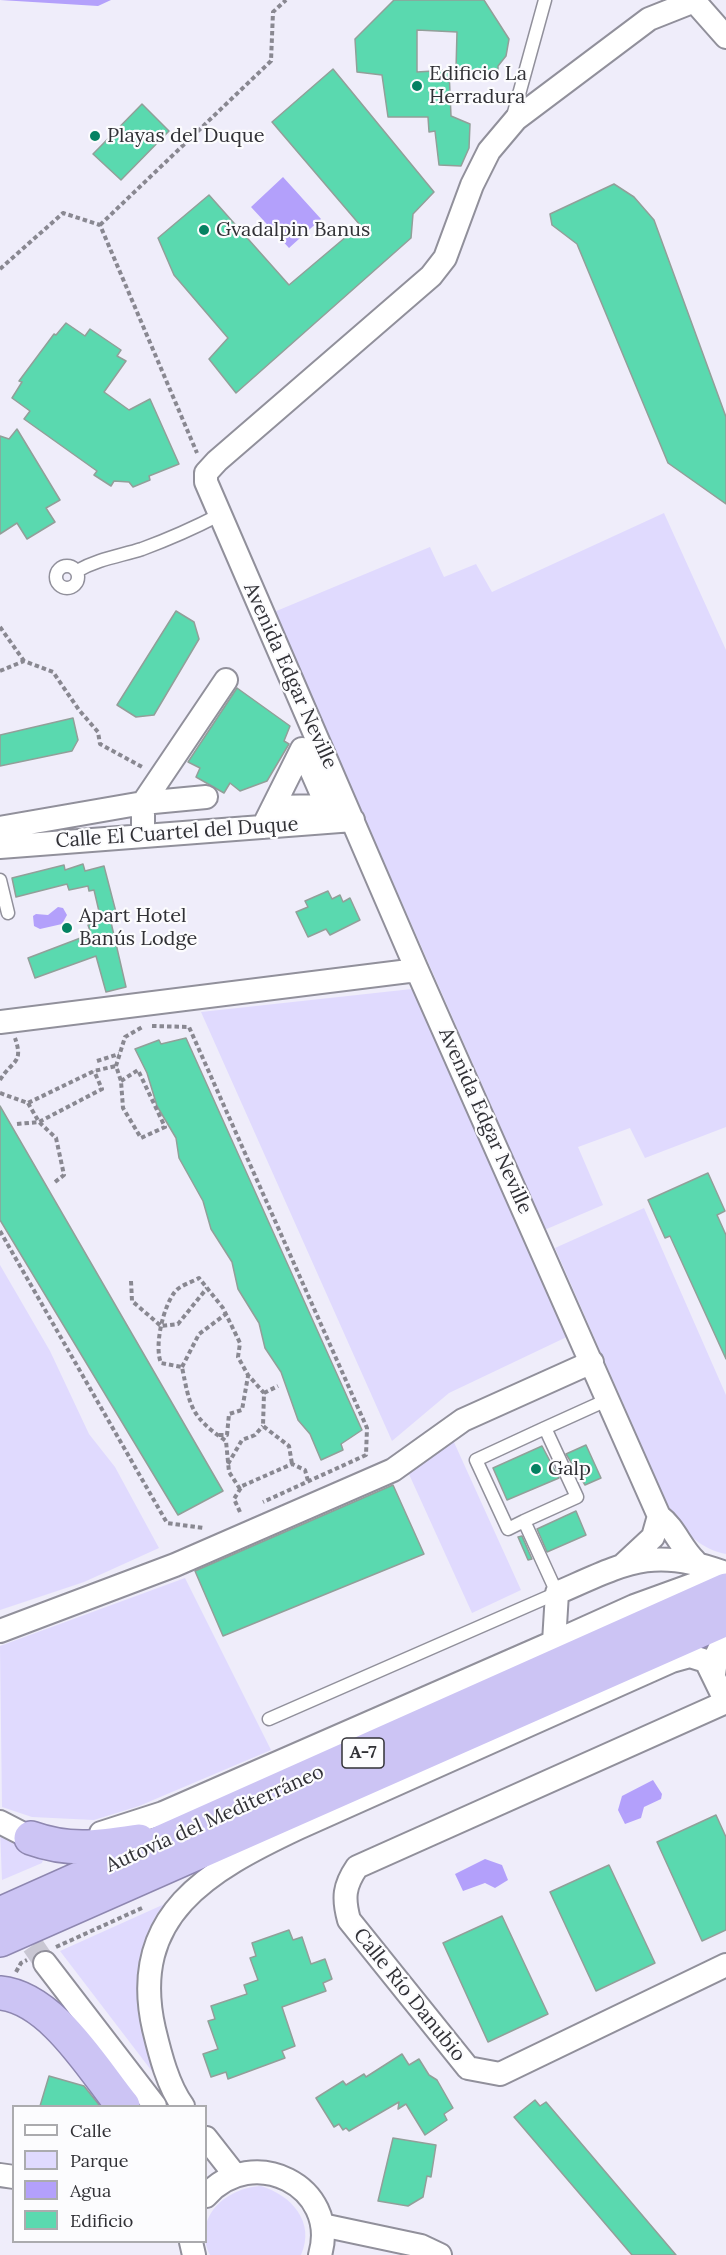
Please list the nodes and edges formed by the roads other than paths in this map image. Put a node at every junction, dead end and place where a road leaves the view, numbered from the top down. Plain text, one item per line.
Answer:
1 (545, 0) edge
2 (696, 1) edge
3 (666, 5) edge
4 (726, 37) edge
5 (516, 119) junction
6 (214, 505) junction
7 (77, 571) dead end
8 (226, 680) dead end
9 (207, 797) dead end
10 (143, 802) junction
11 (353, 820) junction
12 (0, 828) edge
13 (143, 836) junction
14 (0, 847) edge
15 (0, 880) edge
16 (8, 913) dead end
17 (417, 970) junction
18 (4, 1022) edge
19 (592, 1362) junction
20 (609, 1399) junction
21 (545, 1428) junction
22 (659, 1516) junction
23 (524, 1521) junction
24 (624, 1564) junction
25 (718, 1574) edge
26 (557, 1593) junction
27 (0, 1632) edge
28 (725, 1632) edge
29 (554, 1642) junction
30 (655, 1669) junction
31 (714, 1674) junction
32 (726, 1702) edge
33 (526, 1709) junction
34 (269, 1719) dead end
35 (445, 1745) junction
36 (349, 1804) junction
37 (0, 1822) edge
38 (180, 1835) junction
39 (31, 1838) junction
40 (0, 1914) edge
41 (0, 1940) edge
42 (43, 1957) tunnel mouth
43 (726, 1965) edge
44 (2, 1993) edge
45 (122, 2105) edge
46 (154, 2105) edge
47 (183, 2105) edge
48 (207, 2143) edge
49 (215, 2182) edge
50 (322, 2225) junction
51 (320, 2255) edge
52 (440, 2255) edge

1 - 5 lane
2 - 3 street
2 - 4 street
3 - 5 street
5 - 6 street, Avenida Edgar Neville
6 - 7 lane
6 - 11 street, Avenida Edgar Neville
8 - 10 street
9 - 10 street
10 - 12 street
10 - 13 street
11 - 13 street, Calle El Cuartel del Duque
11 - 17 street, Avenida Edgar Neville
13 - 14 street, Calle El Cuartel del Duque
15 - 16 lane
17 - 18 street
17 - 19 street, Avenida Edgar Neville
19 - 20 street, Avenida Edgar Neville
19 - 27 street
20 - 21 lane
20 - 22 street, Avenida Edgar Neville
21 - 23 lane
21 - 23 lane
22 - 24 street
22 - 25 street, Avenida Edgar Neville
23 - 26 lane
24 - 25 street
24 - 26 street
25 - 29 street
25 - 38 highway, Autovía del Mediterráneo / A-7
26 - 29 street
26 - 34 lane
28 - 31 street
28 - 33 highway, Autovía del Mediterráneo / A-7
29 - 39 street
30 - 31 street
30 - 33 highway
30 - 36 street
31 - 32 street
32 - 43 street, Calle Río Danubio
33 - 35 highway, Autovía del Mediterráneo / A-7
35 - 36 highway
35 - 41 highway, Autovía del Mediterráneo / A-7
36 - 47 street
37 - 39 street
38 - 39 highway
38 - 40 highway, Autovía del Mediterráneo / A-7
42 - 46 street
44 - 45 highway
48 - 49 street
49 - 50 street
50 - 51 street
50 - 52 street

